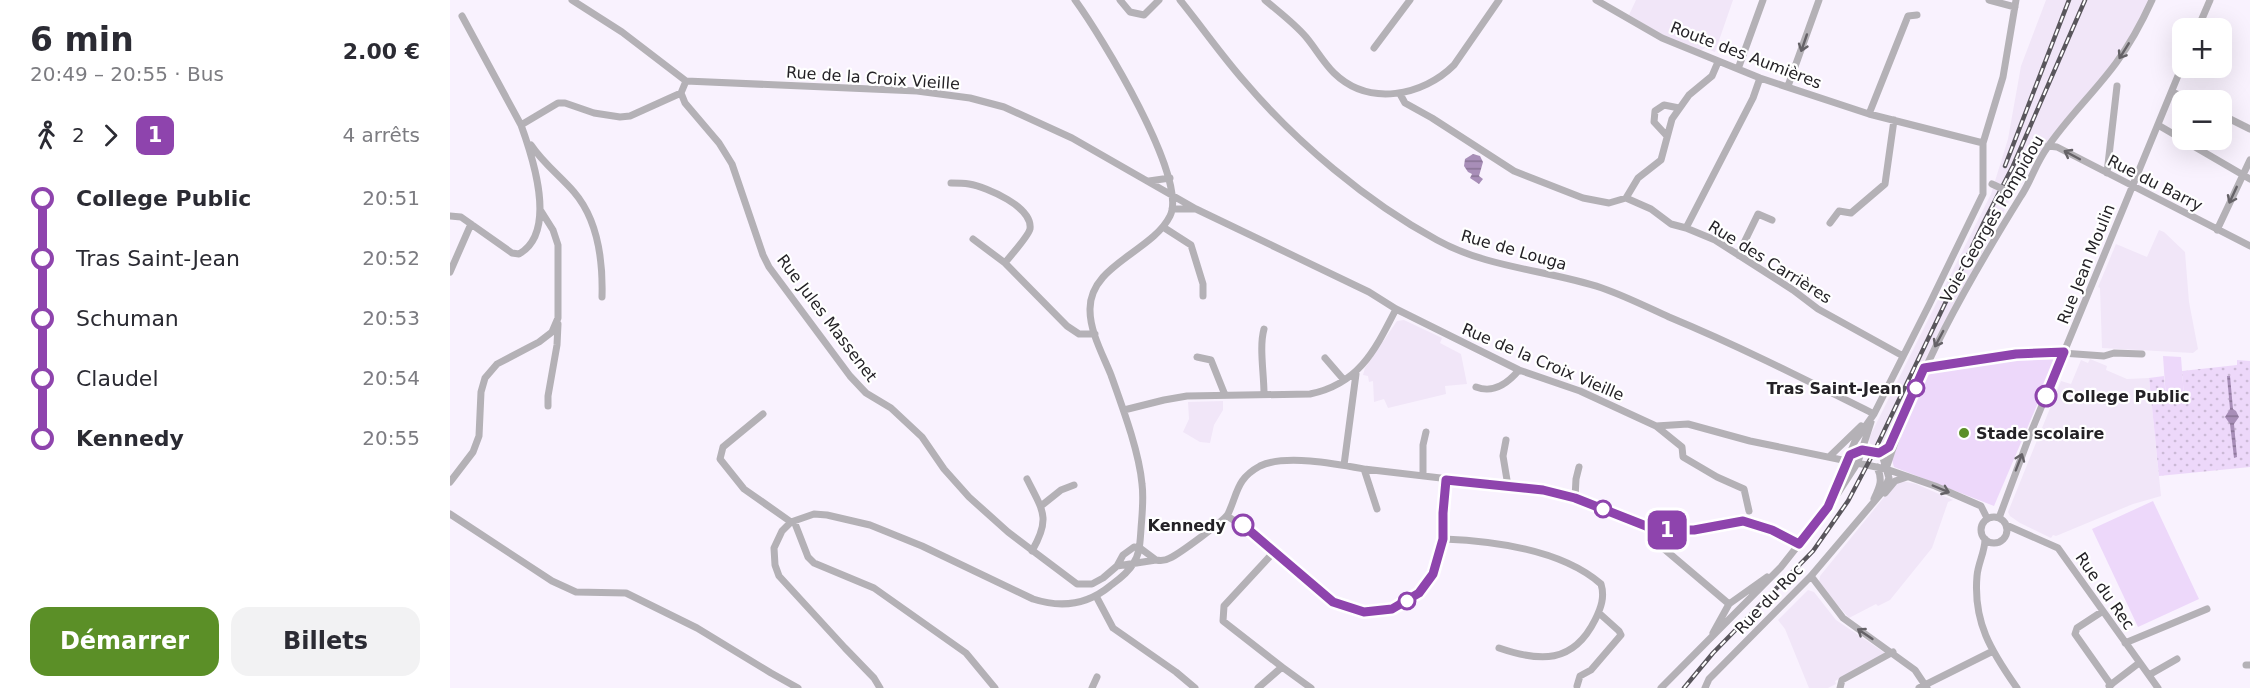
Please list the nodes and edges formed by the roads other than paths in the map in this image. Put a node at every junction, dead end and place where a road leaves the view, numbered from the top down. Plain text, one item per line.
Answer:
1 (572, 0) edge
2 (1075, 0) edge
3 (1120, 0) edge
4 (1160, 0) edge
5 (1180, 0) edge
6 (1265, 0) edge
7 (1410, 0) edge
8 (1499, 0) edge
9 (1596, 0) edge
10 (1612, 0) edge
11 (1763, 0) edge
12 (1819, 0) edge
13 (1989, 0) edge
14 (2152, 0) edge
15 (2210, 0) edge
16 (2016, 3) edge
17 (1610, 8) junction
18 (1917, 15) dead end
19 (462, 16) dead end
20 (2202, 18) edge
21 (1374, 48) dead end
22 (1718, 62) junction
23 (1738, 69) junction
24 (1760, 78) junction
25 (686, 81) junction
26 (1788, 86) junction
27 (2117, 86) dead end
28 (2172, 92) edge
29 (681, 93) junction
30 (1400, 94) junction
31 (1679, 108) junction
32 (1869, 114) junction
33 (1894, 120) junction
34 (2232, 120) edge
35 (521, 125) junction
36 (2158, 125) junction
37 (2250, 129) edge
38 (2172, 133) edge
39 (1666, 135) junction
40 (526, 138) junction
41 (1983, 143) junction
42 (2048, 146) junction
43 (2200, 150) edge
44 (2250, 160) edge
45 (2107, 173) junction
46 (2242, 175) junction
47 (1170, 178) junction
48 (2250, 179) edge
49 (1147, 181) junction
50 (951, 183) dead end
51 (1988, 183) junction
52 (2132, 187) junction
53 (1173, 196) junction
54 (2020, 197) junction
55 (1626, 198) junction
56 (1173, 207) junction
57 (1196, 209) junction
58 (540, 210) junction
59 (450, 216) edge
60 (1772, 220) dead end
61 (1830, 223) dead end
62 (471, 224) junction
63 (1163, 227) junction
64 (1686, 228) junction
65 (2217, 230) junction
66 (972, 239) dead end
67 (2250, 245) edge
68 (1738, 255) junction
69 (1005, 263) junction
70 (450, 272) edge
71 (1203, 296) dead end
72 (602, 297) dead end
73 (1396, 309) junction
74 (558, 318) junction
75 (1264, 329) dead end
76 (1095, 334) junction
77 (2064, 352) junction
78 (2142, 354) dead end
79 (1903, 356) junction
80 (1197, 357) dead end
81 (1325, 358) dead end
82 (1924, 368) junction
83 (1519, 370) junction
84 (1356, 374) junction
85 (1344, 380) junction
86 (1476, 387) dead end
87 (1264, 394) junction
88 (1225, 395) junction
89 (548, 406) dead end
90 (1124, 410) junction
91 (763, 414) dead end
92 (1874, 414) junction
93 (1903, 418) junction
94 (1656, 426) junction
95 (1426, 432) dead end
96 (1506, 440) dead end
97 (1862, 450) junction
98 (1874, 452) junction
99 (1830, 456) junction
100 (1849, 457) junction
101 (1858, 462) junction
102 (1344, 465) junction
103 (1579, 467) dead end
104 (1877, 467) junction
105 (1886, 469) junction
106 (1364, 470) junction
107 (1423, 475) junction
108 (1908, 476) junction
109 (1027, 479) dead end
110 (1446, 480) junction
111 (450, 482) edge
112 (1074, 485) dead end
113 (1508, 486) junction
114 (1575, 498) junction
115 (1041, 506) junction
116 (1828, 507) junction
117 (1377, 509) dead end
118 (1868, 509) junction
119 (1749, 511) dead end
120 (450, 514) edge
121 (1227, 516) junction
122 (1987, 518) junction
123 (1999, 518) junction
124 (793, 521) junction
125 (1646, 526) junction
126 (2009, 529) junction
127 (1443, 539) junction
128 (1985, 539) junction
129 (1994, 543) junction
130 (1799, 544) junction
131 (1137, 547) junction
132 (1984, 550) junction
133 (1032, 551) junction
134 (1273, 553) junction
135 (1156, 560) junction
136 (1130, 564) junction
137 (1118, 566) junction
138 (1781, 567) junction
139 (1811, 576) junction
140 (1096, 596) junction
141 (1729, 604) junction
142 (2207, 609) dead end
143 (2103, 611) junction
144 (1599, 613) junction
145 (1709, 640) junction
146 (2125, 643) junction
147 (1499, 648) dead end
148 (1994, 651) junction
149 (1893, 652) junction
150 (2177, 659) dead end
151 (2139, 663) junction
152 (1282, 667) junction
153 (2149, 675) junction
154 (1097, 677) dead end
155 (1577, 686) dead end
156 (2109, 686) edge
157 (1704, 687) edge
158 (1924, 687) edge
159 (798, 688) edge
160 (878, 688) edge
161 (995, 688) edge
162 (1092, 688) edge
163 (1195, 688) edge
164 (1258, 688) edge
165 (1311, 688) edge
166 (1661, 688) edge
167 (1840, 688) edge
168 (2017, 688) edge
169 (2023, 688) edge
170 (2158, 688) edge

1 - 25 street
2 - 47 street
3 - 4 street
5 - 92 street, Rue de Louga
6 - 30 street
7 - 21 street
8 - 30 street
9 - 17 street, Route des Aumières
10 - 17 street
11 - 23 street
12 -> 26 street
13 - 16 street
14 -> 42 street, Voie Georges Pompidou
15 - 20 street
16 - 41 street
17 - 22 street, Route des Aumières
18 - 32 street
19 - 35 street
22 - 23 street, Route des Aumières
22 - 31 street
23 - 24 street, Route des Aumières
24 - 26 street, Route des Aumières
24 - 64 street
25 - 29 street
25 - 49 street, Rue de la Croix Vieille
26 - 32 street, Route des Aumières
27 - 45 street
28 - 36 street, Rue Jean Moulin
29 - 35 street
29 - 133 street, Rue Jules Massenet
30 - 55 street
31 - 39 street
31 - 39 street
32 - 33 street, Route des Aumières
33 - 41 street, Route des Aumières
33 - 61 street
34 - 37 street
35 - 40 street
36 - 38 street
36 - 52 street, Rue Jean Moulin
39 - 55 street
40 - 58 street
40 - 72 street
41 - 51 street
45 -> 42 street, Rue du Barry
42 - 54 street, Voie Georges Pompidou
43 - 46 street
44 - 46 street
45 - 52 street, Rue du Barry
46 - 48 street
46 -> 65 street
47 - 49 street
47 - 53 street
49 - 53 street, Rue de la Croix Vieille
50 - 69 street
51 - 54 street, bridge
51 - 79 street
52 - 65 street, Rue du Barry
52 - 77 street, Rue Jean Moulin
53 - 56 street
53 - 57 street, Rue de la Croix Vieille
54 -> 82 street, Voie Georges Pompidou
55 - 64 street, Rue des Carrières
56 - 57 street, Rue de la Croix Vieille
56 - 63 street
57 - 73 street, Rue de la Croix Vieille
58 - 62 street
58 - 74 street
59 - 62 street
60 - 68 street
62 - 70 street
63 - 71 street
63 - 76 street
64 - 68 street, Rue des Carrières
65 - 67 street, Rue du Barry
66 - 69 street
68 - 79 street, Rue des Carrières
69 - 76 street
73 - 83 street, Rue de la Croix Vieille
73 - 84 street
74 - 89 street
74 - 111 street
75 - 87 street
76 - 90 street
77 - 78 street
77 - 82 street
123 -> 77 street, Rue Jean Moulin
79 - 92 street
80 - 88 street
81 - 85 street
82 - 93 street, Voie Georges Pompidou
83 - 86 street
83 - 94 street, Rue de la Croix Vieille
84 - 85 street
84 - 102 street
85 - 87 street
87 - 88 street
88 - 90 street
90 - 131 street
91 - 124 street
92 - 97 street
92 - 99 street
92 - 100 street
93 - 98 street
93 - 105 street, Voie Georges Pompidou
94 - 99 street, Rue de la Croix Vieille
94 - 119 street
95 - 107 street
96 - 113 street
97 - 98 street
97 - 100 street, Rue de la Croix Vieille
97 - 101 street
98 - 105 street
99 - 100 street, Rue de la Croix Vieille
100 - 101 street, Rue de la Croix Vieille
100 - 116 street
101 - 104 street, Rue de la Croix Vieille
101 - 116 street
102 - 106 street
102 - 121 street
103 - 114 street
104 - 105 street, Rue de la Croix Vieille
104 - 118 street
105 - 108 street
105 - 118 street, Rue du Roc
106 - 107 street
106 - 117 street
107 - 110 street
108 - 118 street
108 -> 122 street
109 - 115 street
110 - 113 street
110 - 127 street
112 - 115 street
113 - 114 street
114 - 125 street
115 - 133 street
116 - 130 street
118 - 139 street, Rue du Roc
120 - 159 street
121 - 134 street
121 - 135 street, Rue Jules Massenet
122 - 123 street
122 - 128 street
123 - 126 street
124 - 140 street
124 - 160 street
124 - 161 street
125 - 130 street
125 - 141 street
126 - 129 street
126 - 143 street, Rue du Rec
127 - 134 street
127 - 144 street
128 - 129 street
128 - 132 street
129 - 132 street
130 - 138 street
131 - 135 street
131 - 136 street
131 - 137 street, Rue Jules Massenet
132 - 148 street
133 - 137 street, Rue Jules Massenet
134 - 152 street
135 - 136 street, Rue Jules Massenet
136 - 137 street, Rue Jules Massenet
136 - 140 street
138 - 141 street
138 - 145 street
149 -> 139 street
139 - 157 street, Rue du Roc
140 - 163 street
141 - 145 street
142 - 146 street
143 - 146 street, Rue du Rec
143 - 156 street
144 - 147 street
144 - 155 street
145 - 166 street
146 - 151 street, Rue du Rec
148 - 158 street
148 - 168 street
148 - 169 street
149 - 158 street
149 - 167 street
150 - 153 street
151 - 153 street, Rue du Rec
151 - 156 street
152 - 164 street
152 - 165 street
153 - 170 street, Rue du Rec
154 - 162 street

